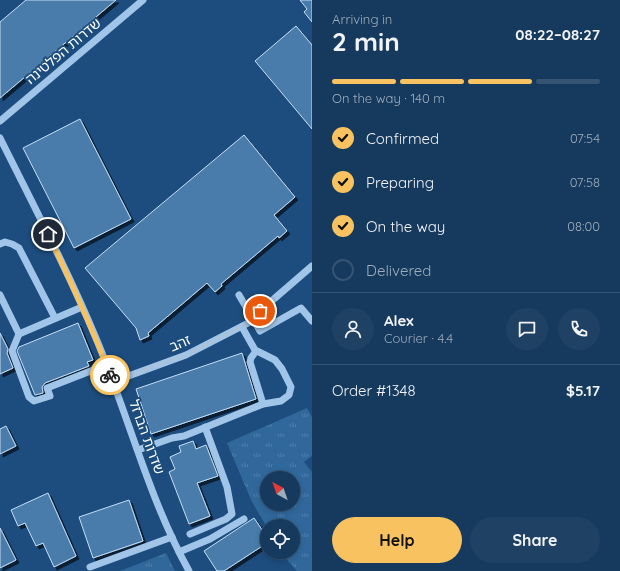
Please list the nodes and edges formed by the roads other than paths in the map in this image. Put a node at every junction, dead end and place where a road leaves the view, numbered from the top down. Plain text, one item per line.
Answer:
1 (143, 0) edge
2 (0, 121) edge
3 (0, 138) edge
4 (0, 244) edge
5 (312, 266) edge
6 (0, 295) edge
7 (239, 295) dead end
8 (82, 307) junction
9 (55, 318) junction
10 (254, 320) junction
11 (312, 322) edge
12 (242, 327) junction
13 (19, 334) junction
14 (256, 350) junction
15 (106, 365) junction
16 (112, 382) junction
17 (263, 404) junction
18 (205, 427) junction
19 (138, 450) junction
20 (244, 519) dead end
21 (190, 534) dead end
22 (172, 537) junction
23 (179, 552) junction
24 (90, 567) dead end
25 (189, 571) edge

1 - 2 street, שדרות הפלטינה
3 - 8 street, שדרות הברזל
4 - 9 street
5 - 10 street, זהב
6 - 13 street
7 - 10 street
8 - 9 street
8 - 15 street, שדרות הברזל
9 - 13 street
10 - 11 street
10 - 12 street, זהב
12 - 14 street
12 - 16 street, זהב
13 - 15 street
14 - 17 street
14 - 17 street
15 - 16 street, שדרות הברזל
16 - 19 street, שדרות הברזל
17 - 18 street
18 - 19 street
18 - 21 street
19 - 22 street, שדרות הברזל
20 - 23 street
22 - 23 street, שדרות הברזל
22 - 24 street
23 - 25 street, שדרות הברזל

